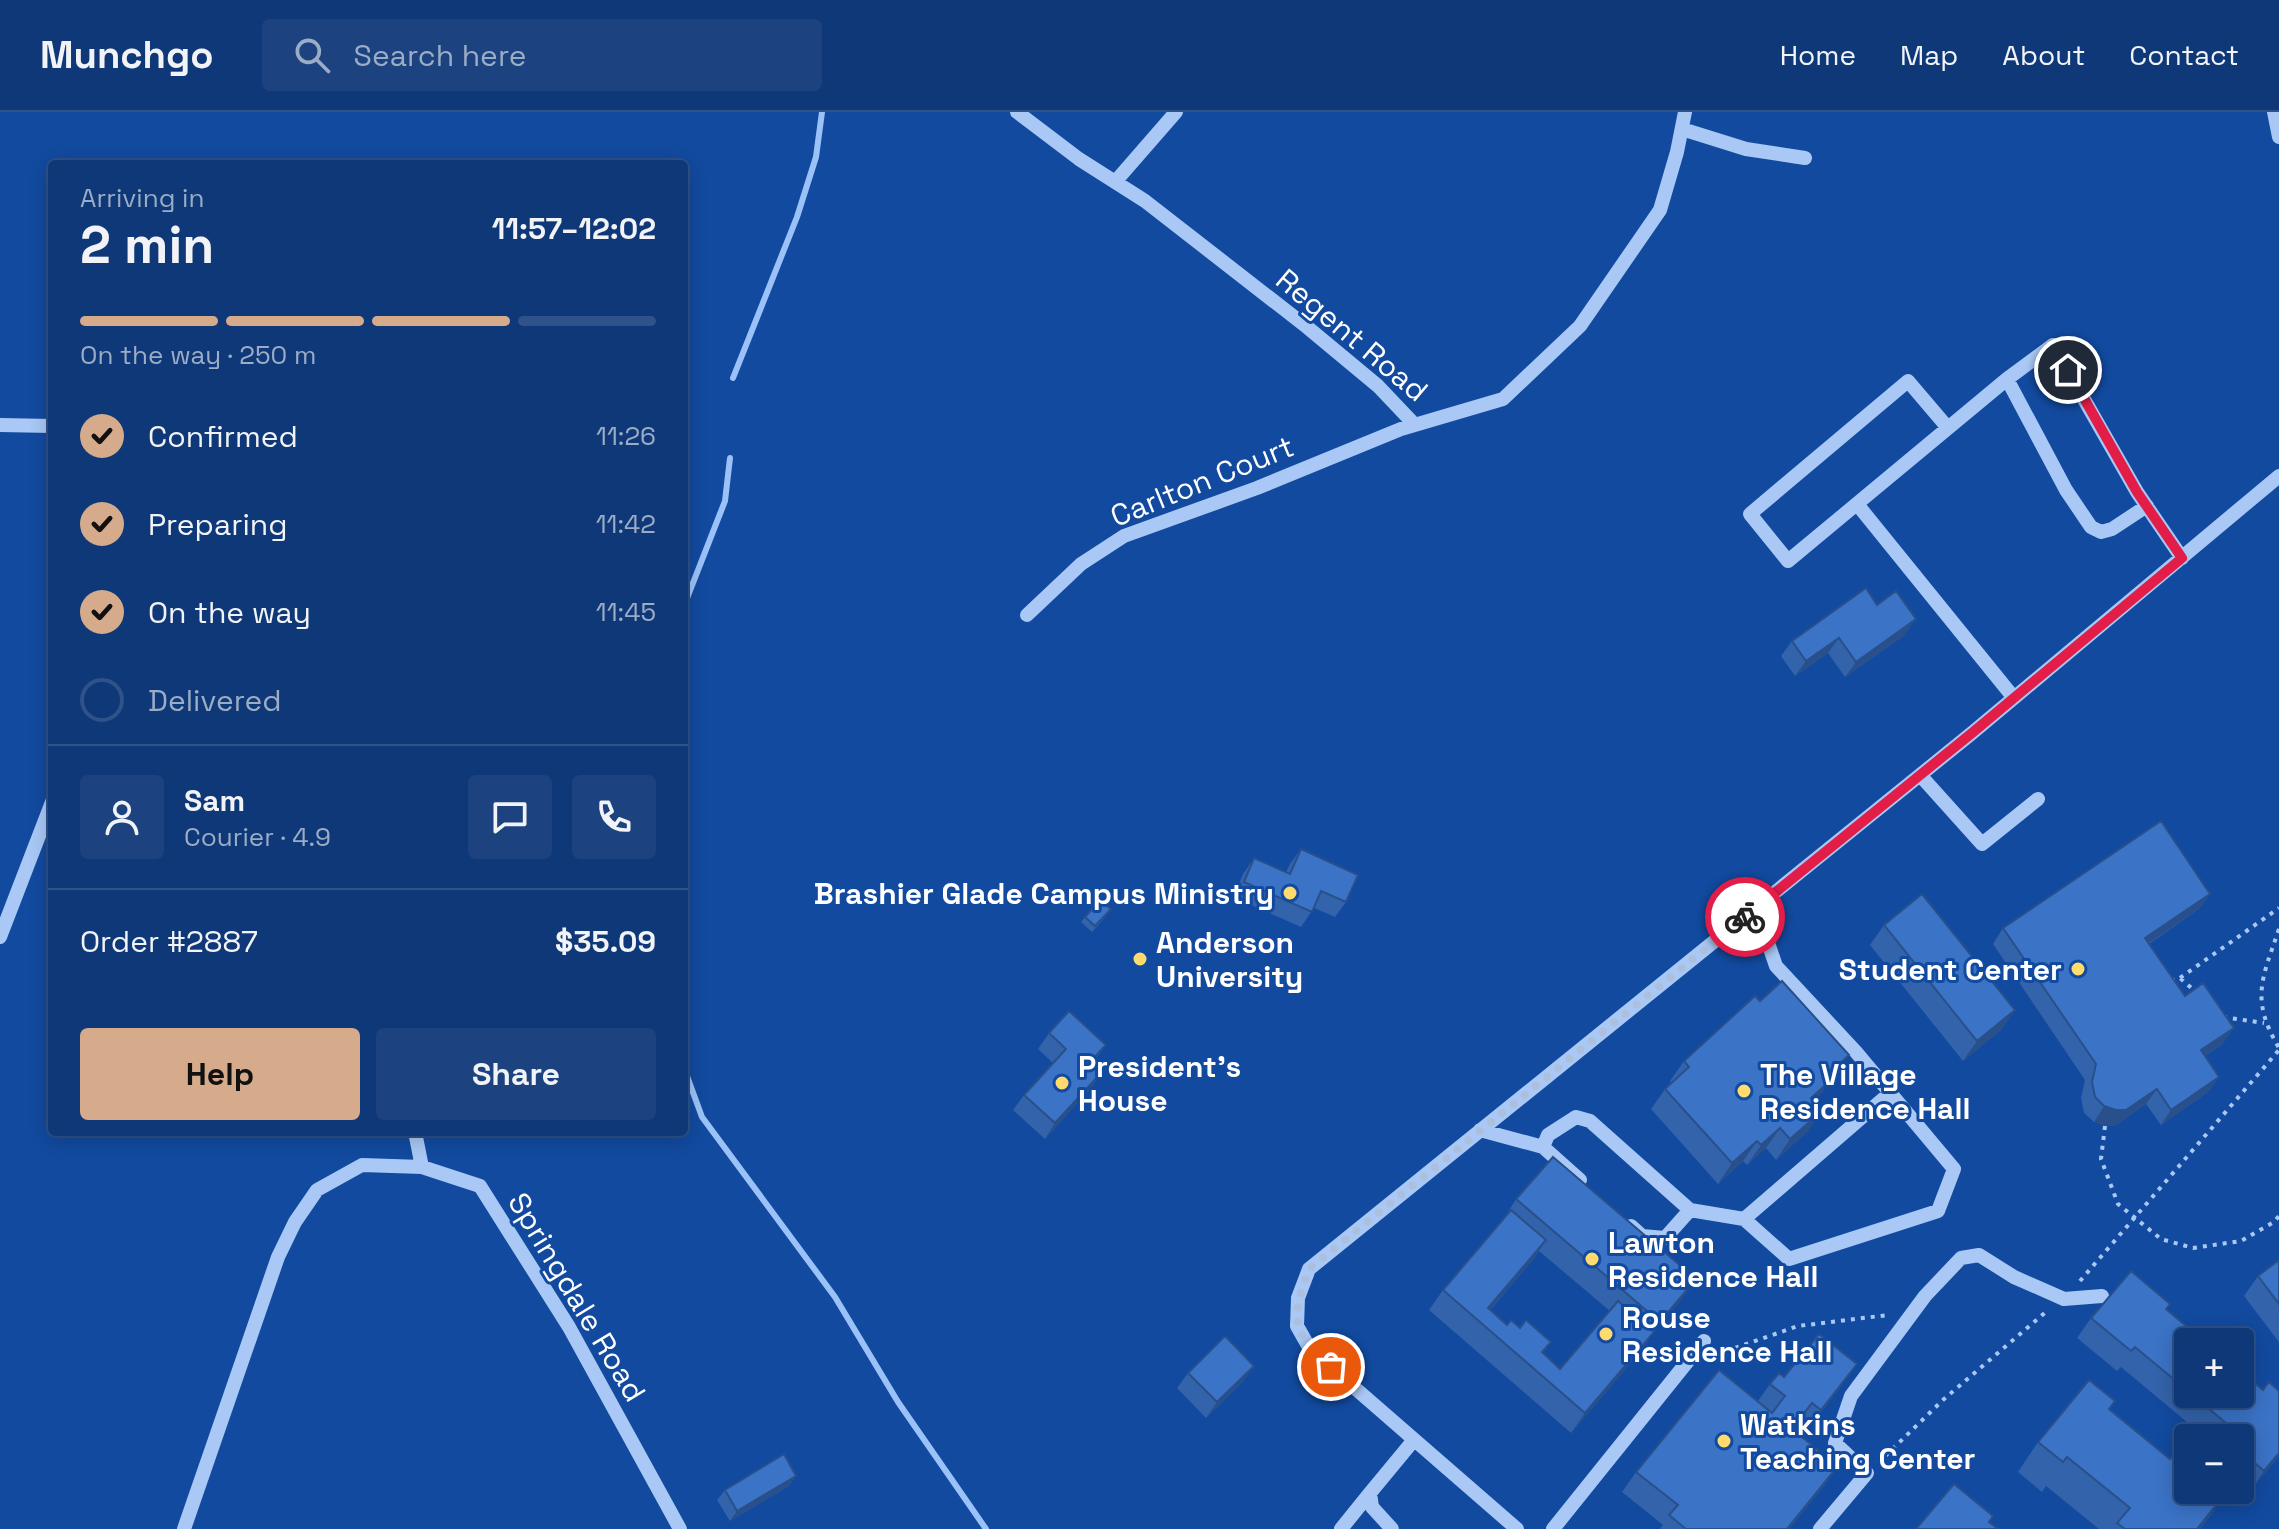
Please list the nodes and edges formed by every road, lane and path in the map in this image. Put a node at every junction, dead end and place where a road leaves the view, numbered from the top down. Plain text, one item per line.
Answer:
1 (1017, 112) edge
2 (1176, 112) edge
3 (1685, 112) edge
4 (2274, 112) edge
5 (1682, 129) junction
6 (2279, 137) edge
7 (1805, 158) dead end
8 (1115, 182) junction
9 (2007, 379) junction
10 (0, 425) edge
11 (1415, 425) junction
12 (48, 426) edge
13 (1948, 428) junction
14 (2279, 476) edge
15 (1857, 504) junction
16 (2147, 506) junction
17 (2182, 558) junction
18 (1027, 615) dead end
19 (2014, 698) junction
20 (1920, 775) junction
21 (2038, 799) dead end
22 (48, 812) edge
23 (1756, 908) junction
24 (2279, 908) edge
25 (2279, 929) edge
26 (0, 937) edge
27 (2180, 978) junction
28 (2168, 982) edge
29 (2202, 998) edge
30 (2213, 1008) edge
31 (2264, 1023) junction
32 (2279, 1049) edge
33 (1890, 1093) junction
34 (2105, 1126) dead end
35 (1480, 1130) junction
36 (416, 1136) edge
37 (1543, 1147) junction
38 (422, 1167) junction
39 (1587, 1187) edge
40 (1690, 1210) junction
41 (1620, 1216) edge
42 (2279, 1216) edge
43 (2135, 1218) junction
44 (1744, 1219) junction
45 (2102, 1296) dead end
46 (2064, 1299) junction
47 (1912, 1314) junction
48 (1704, 1341) dead end
49 (1735, 1348) dead end
50 (1413, 1441) junction
51 (1867, 1473) junction
52 (1370, 1493) junction
53 (184, 1529) edge
54 (680, 1529) edge
55 (1341, 1529) edge
56 (1392, 1529) edge
57 (1517, 1529) edge
58 (1553, 1529) edge
59 (1820, 1529) edge

1 - 8 street, Regent Road
2 - 8 street
3 - 5 street, Regent Road
4 - 6 street
5 - 7 street
5 - 11 street, Regent Road
8 - 11 street, Regent Road
9 - 13 street
9 - 16 street
9 - 16 street
10 - 12 street
11 - 18 street, Carlton Court
13 - 15 street
13 - 15 street
14 - 17 street
15 - 19 street
16 - 17 street
17 - 19 street
19 - 20 street
20 - 21 street
20 - 23 street
22 - 26 street
23 - 33 street
23 - 35 street
24 - 27 path
25 - 31 path
27 - 28 path
27 - 29 path
30 - 31 path
31 - 32 path
32 - 43 path
33 - 44 street
33 - 44 street
34 - 43 path
35 - 37 street
35 - 50 street
36 - 38 street
37 - 39 street
37 - 40 street
38 - 53 street, Springdale Road
38 - 54 street, Springdale Road
40 - 41 street
40 - 44 street
42 - 43 path
43 - 46 path
45 - 46 street
46 - 47 street
46 - 51 path
47 - 49 path
47 - 51 street
48 - 58 street
50 - 52 street
50 - 57 street
51 - 59 street
52 - 55 street
52 - 56 street

